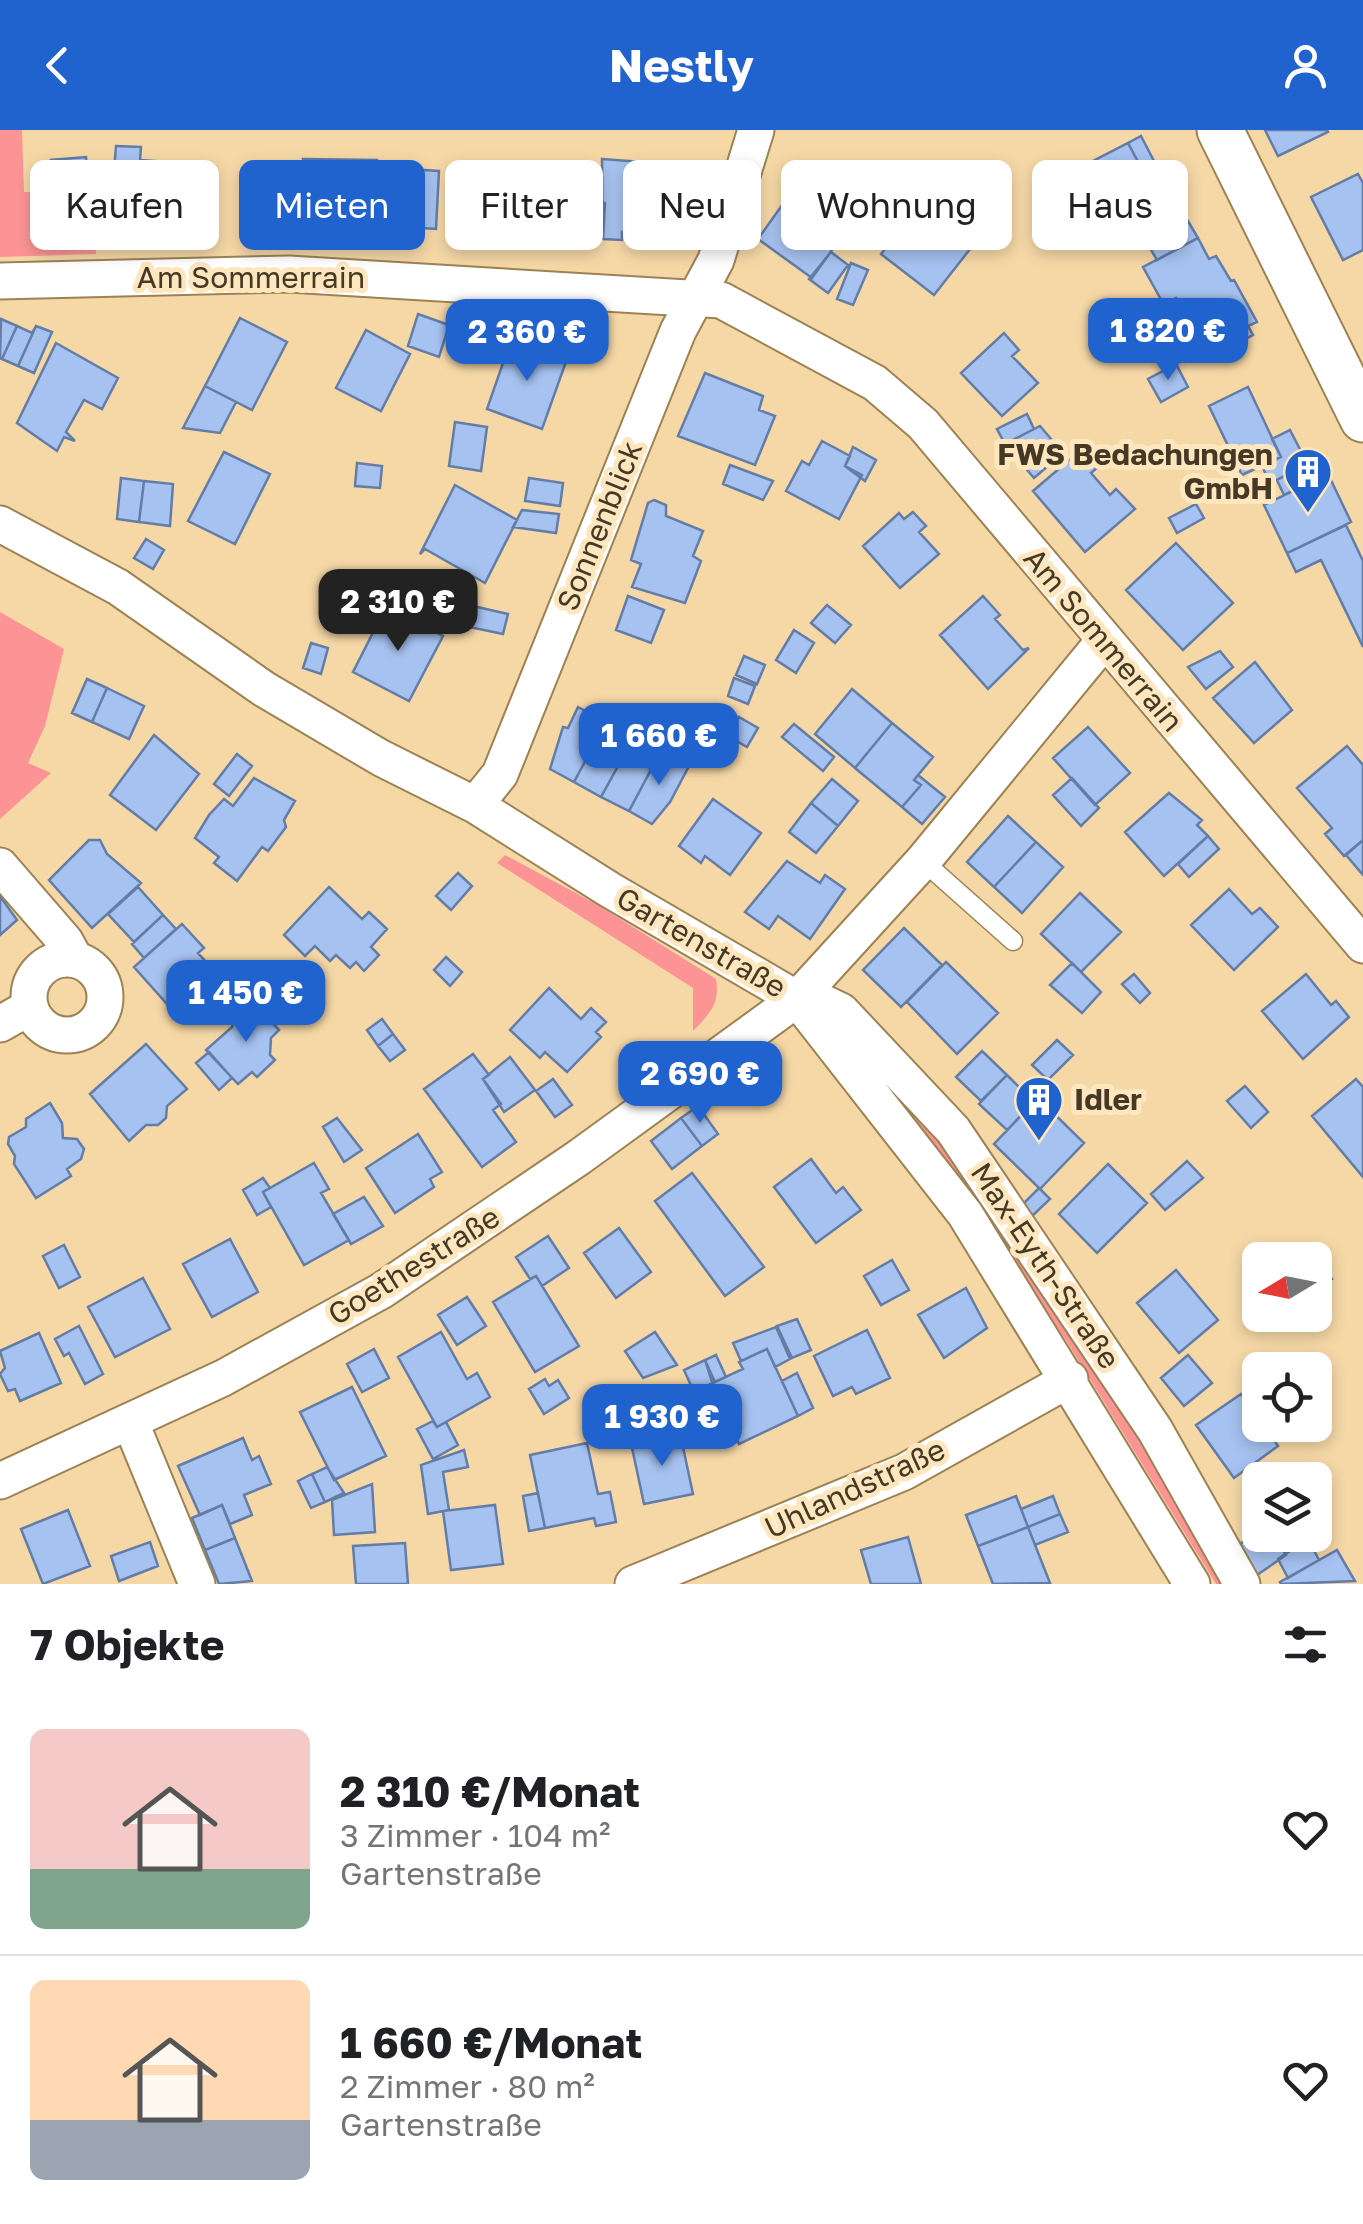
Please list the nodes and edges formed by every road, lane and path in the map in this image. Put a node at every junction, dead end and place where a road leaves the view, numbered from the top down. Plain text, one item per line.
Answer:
1 (756, 130) edge
2 (1220, 130) edge
3 (0, 281) edge
4 (696, 297) junction
5 (1363, 418) edge
6 (0, 524) edge
7 (1103, 642) junction
8 (475, 804) junction
9 (923, 861) junction
10 (0, 866) edge
11 (1013, 941) dead end
12 (1363, 945) edge
13 (75, 959) junction
14 (797, 999) junction
15 (15, 1016) edge
16 (1070, 1379) junction
17 (130, 1421) junction
18 (0, 1481) edge
19 (197, 1584) edge
20 (633, 1584) edge
21 (1192, 1584) edge
22 (1242, 1584) edge

1 - 4 street, Sonnenblick
2 - 5 street
3 - 4 street, Am Sommerrain
4 - 7 street, Am Sommerrain
4 - 8 street, Sonnenblick
6 - 8 street, Gartenstraße
7 - 9 street, Goethestraße
7 - 12 street, Am Sommerrain
8 - 14 street, Gartenstraße
9 - 11 lane
9 - 14 street, Goethestraße
10 - 13 street
13 - 15 street
13 - 15 street
14 - 16 street, Gartenstraße
14 - 17 street, Goethestraße
14 - 22 street, Max-Eyth-Straße
16 - 20 street, Uhlandstraße
16 - 21 street, Gartenstraße
17 - 18 street, Goethestraße
17 - 19 street

